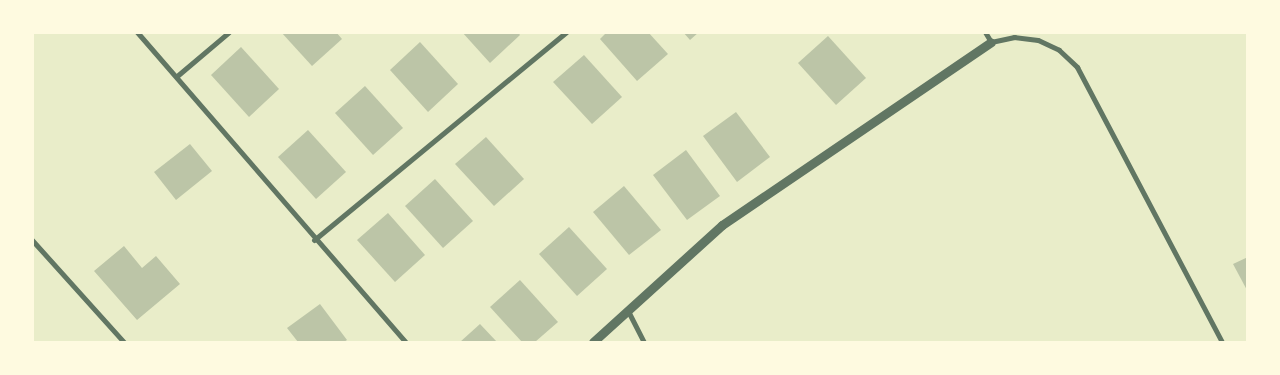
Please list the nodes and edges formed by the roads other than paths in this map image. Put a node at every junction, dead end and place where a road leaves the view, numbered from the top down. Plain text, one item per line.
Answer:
1 (137, 32) edge
2 (229, 32) edge
3 (566, 32) edge
4 (985, 32) edge
5 (991, 42) junction
6 (177, 76) junction
7 (32, 240) edge
8 (314, 240) junction
9 (628, 311) junction
10 (124, 342) edge
11 (406, 342) edge
12 (593, 342) edge
13 (644, 342) edge
14 (1222, 342) edge

1 - 6 street
2 - 6 street
3 - 8 street
4 - 5 street
5 - 9 street
5 - 14 street
6 - 8 street
7 - 10 street
8 - 11 street
9 - 12 street
9 - 13 street

